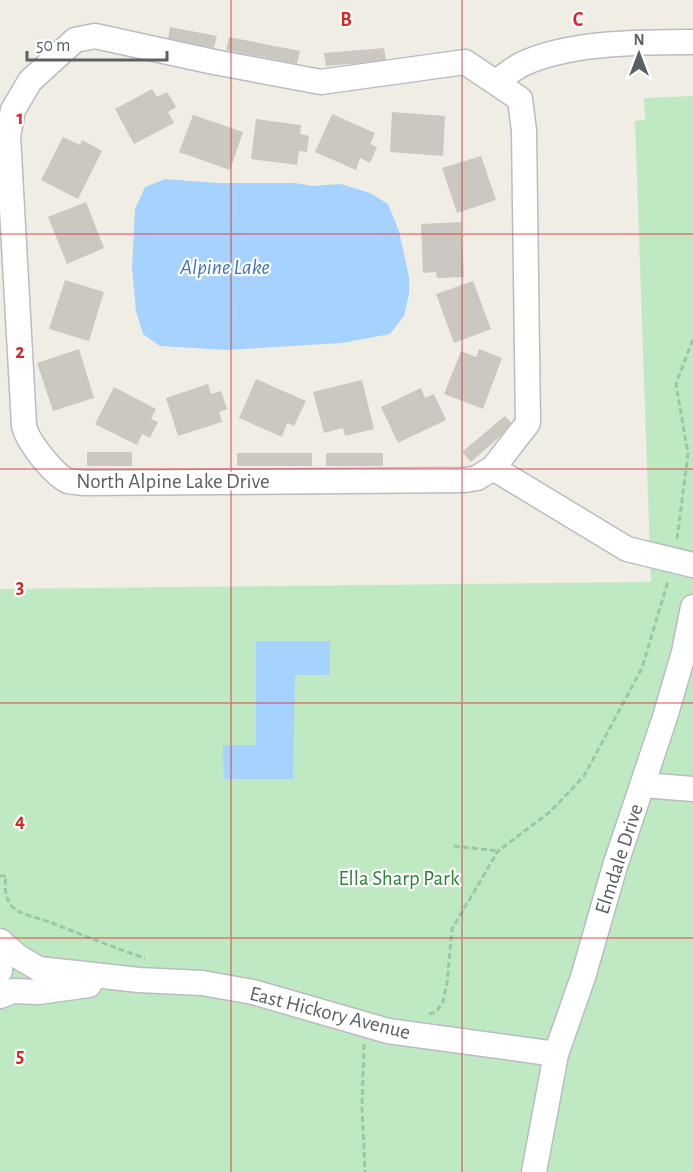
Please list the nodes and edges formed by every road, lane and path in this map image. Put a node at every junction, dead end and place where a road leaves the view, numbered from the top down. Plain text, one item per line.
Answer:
1 (693, 42) edge
2 (496, 82) junction
3 (4, 137) edge
4 (693, 339) edge
5 (493, 468) junction
6 (683, 563) edge
7 (693, 607) edge
8 (644, 785) junction
9 (693, 789) edge
10 (454, 846) dead end
11 (498, 851) junction
12 (0, 876) edge
13 (0, 941) edge
14 (0, 950) edge
15 (145, 970) junction
16 (0, 971) edge
17 (0, 996) edge
18 (428, 1015) dead end
19 (364, 1039) dead end
20 (556, 1054) junction
21 (365, 1172) edge
22 (534, 1172) edge

1 - 2 street
2 - 3 street, North Alpine Lake Drive
2 - 5 street, North Alpine Lake Drive
3 - 5 street, North Alpine Lake Drive
4 - 6 path
5 - 6 street
6 - 11 path
7 - 8 street, Elmdale Drive
8 - 9 street
8 - 20 street, Elmdale Drive
10 - 11 path
11 - 18 path
12 - 15 path
13 - 15 street, East Hickory Avenue
14 - 16 street
15 - 17 street, East Hickory Avenue
15 - 20 street, East Hickory Avenue
19 - 21 path
20 - 22 street, Elmdale Drive

